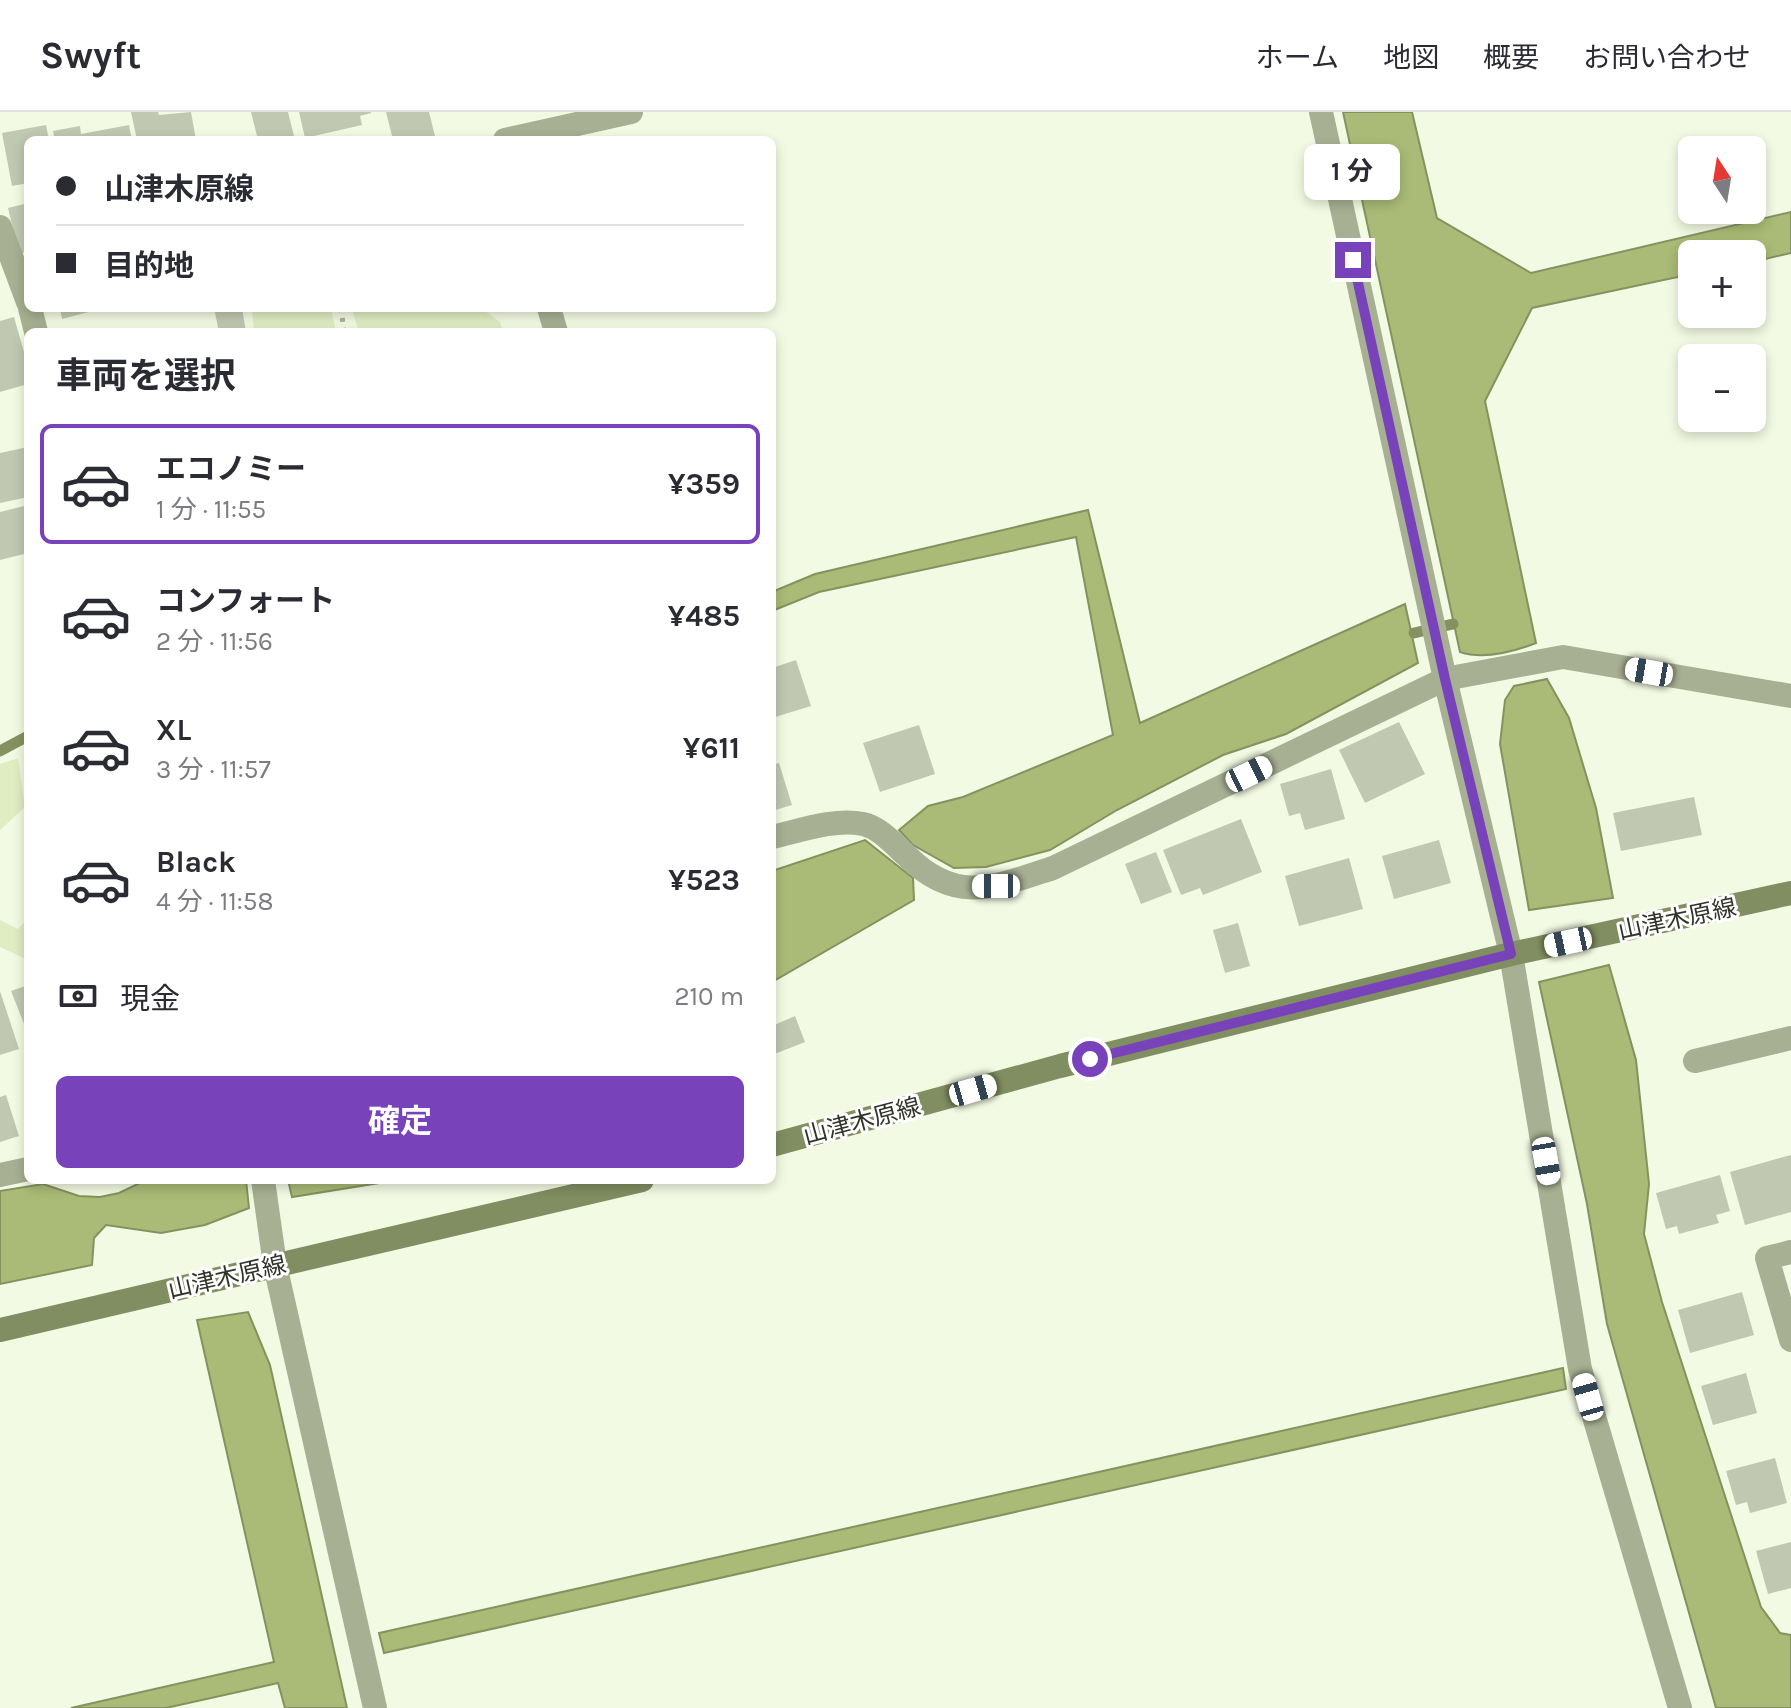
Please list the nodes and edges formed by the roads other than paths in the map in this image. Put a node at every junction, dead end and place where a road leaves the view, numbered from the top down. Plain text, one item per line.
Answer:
1 (631, 112) edge
2 (1321, 112) edge
3 (523, 136) edge
4 (0, 227) edge
5 (24, 281) edge
6 (1445, 679) junction
7 (1791, 696) edge
8 (776, 836) edge
9 (1791, 893) edge
10 (1511, 954) junction
11 (1791, 1038) edge
12 (1695, 1061) dead end
13 (776, 1144) edge
14 (24, 1170) edge
15 (0, 1175) edge
16 (264, 1184) edge
17 (625, 1184) edge
18 (1791, 1252) edge
19 (275, 1265) junction
20 (0, 1330) edge
21 (1791, 1340) edge
22 (375, 1708) edge
23 (1680, 1708) edge

1 - 3 street
2 - 6 street
4 - 5 street
6 - 7 street
6 - 8 street
6 - 10 street
9 - 10 street, 山津木原線
10 - 13 street, 山津木原線
10 - 23 street
11 - 12 street
14 - 15 street
16 - 19 street
17 - 19 street, 山津木原線
18 - 21 street
19 - 20 street, 山津木原線
19 - 22 street

